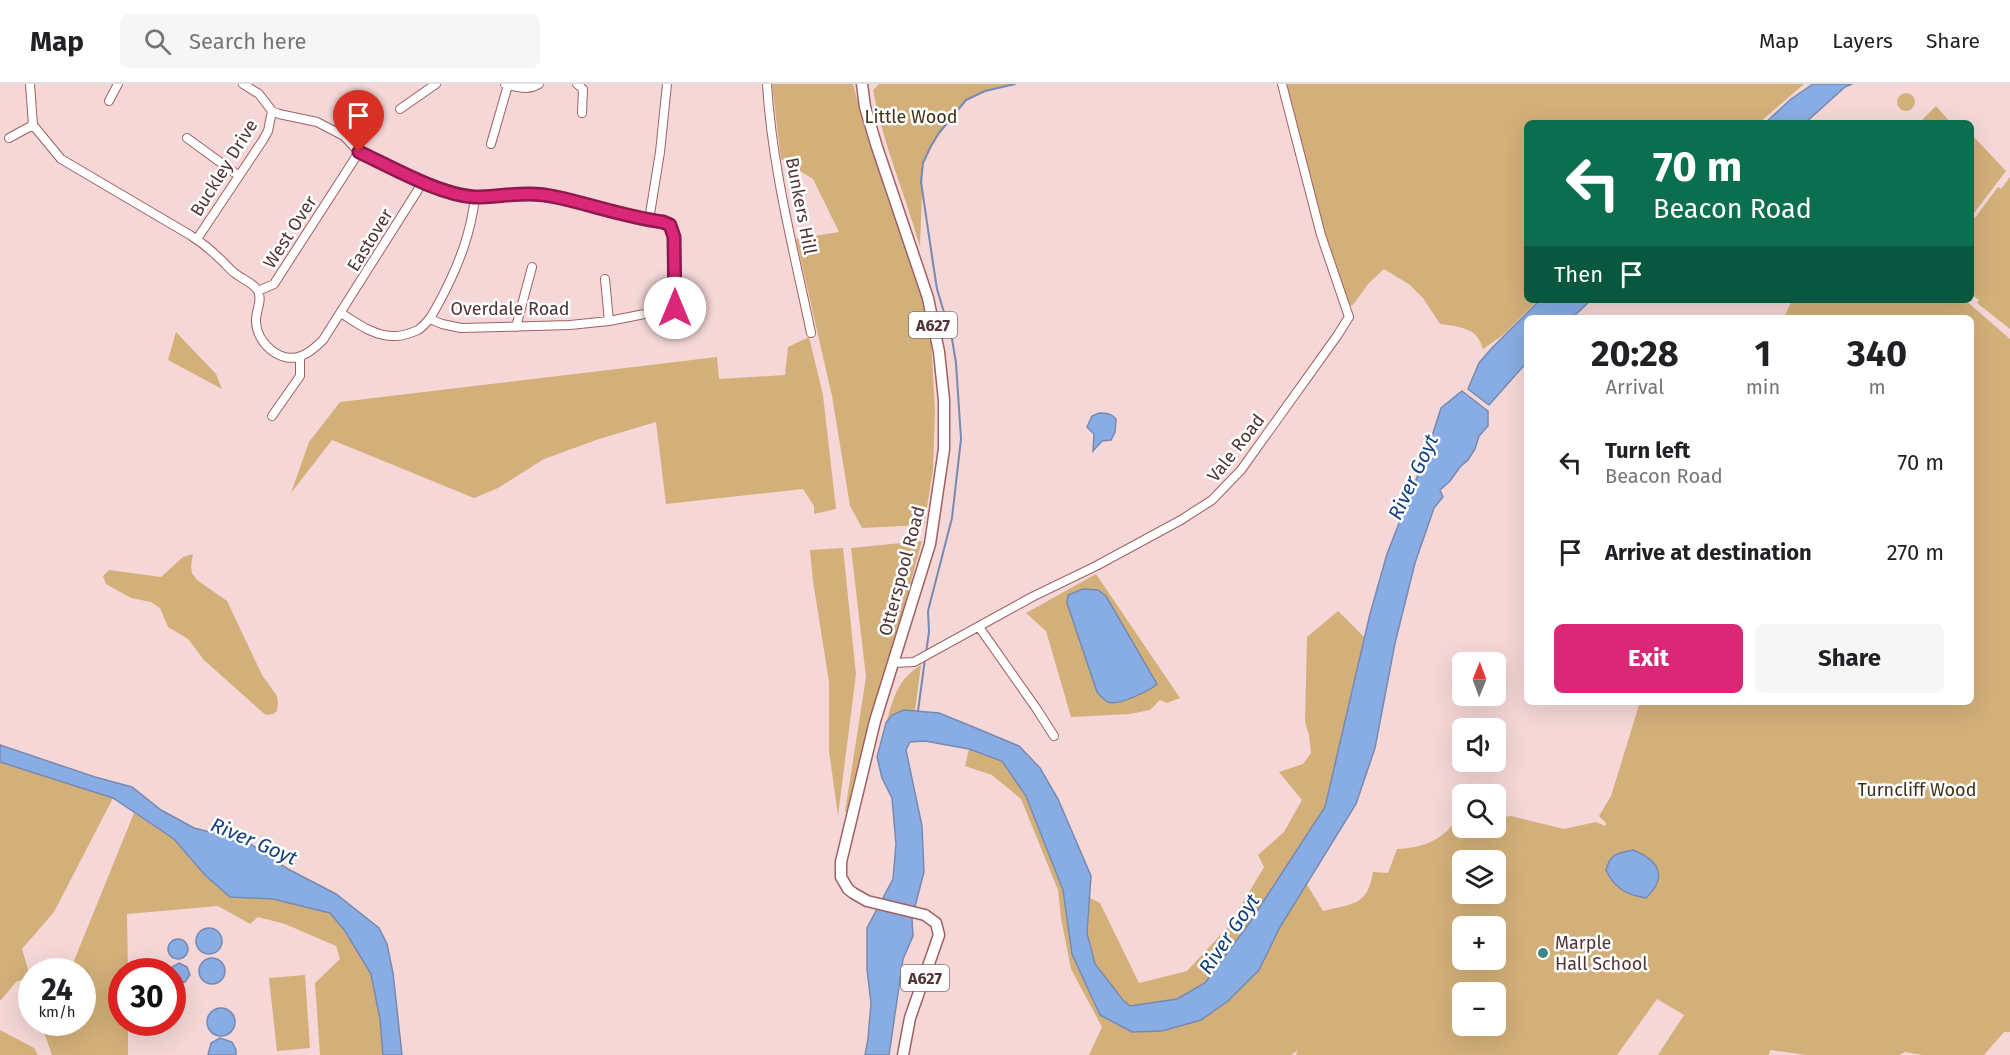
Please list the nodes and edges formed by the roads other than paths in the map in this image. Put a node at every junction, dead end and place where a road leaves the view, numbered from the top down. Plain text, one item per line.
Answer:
1 (30, 84) edge
2 (118, 84) edge
3 (243, 84) edge
4 (436, 84) edge
5 (538, 84) edge
6 (578, 84) edge
7 (667, 84) edge
8 (767, 84) edge
9 (862, 84) edge
10 (1282, 84) edge
11 (506, 85) edge
12 (114, 98) dead end
13 (400, 109) dead end
14 (272, 111) junction
15 (582, 113) dead end
16 (33, 125) junction
17 (9, 138) dead end
18 (187, 138) dead end
19 (491, 144) dead end
20 (359, 152) junction
21 (239, 176) junction
22 (423, 182) junction
23 (475, 197) junction
24 (649, 220) junction
25 (197, 239) junction
26 (532, 267) dead end
27 (605, 279) dead end
28 (258, 291) junction
29 (675, 308) junction
30 (341, 313) junction
31 (430, 319) junction
32 (609, 321) junction
33 (516, 327) junction
34 (676, 333) dead end
35 (811, 333) dead end
36 (300, 357) junction
37 (272, 416) dead end
38 (979, 627) junction
39 (894, 663) junction
40 (1054, 736) dead end
41 (903, 1055) edge

1 - 16 street
2 - 12 street
3 - 14 street
4 - 13 street
5 - 11 street
6 - 15 street
7 - 24 street
8 - 35 street, Bunkers Hill
9 - 39 main road, Otterspool Road / A627
10 - 38 street, Vale Road
11 - 19 street
14 - 20 street
14 - 21 street, Buckley Drive
16 - 17 street
16 - 25 street
18 - 21 street
20 - 22 street
20 - 28 street, West Over
21 - 25 street, Buckley Drive
22 - 23 street
22 - 30 street, Eastover
23 - 24 street
23 - 31 street
24 - 29 street
25 - 28 street
26 - 33 street
27 - 32 street
28 - 36 street
29 - 32 street, Overdale Road
29 - 34 street
30 - 31 street, Overdale Road
30 - 36 street
31 - 33 street, Overdale Road
32 - 33 street, Overdale Road
36 - 37 street
38 - 39 street, Vale Road
38 - 40 street
39 - 41 main road, Otterspool Road / A627

